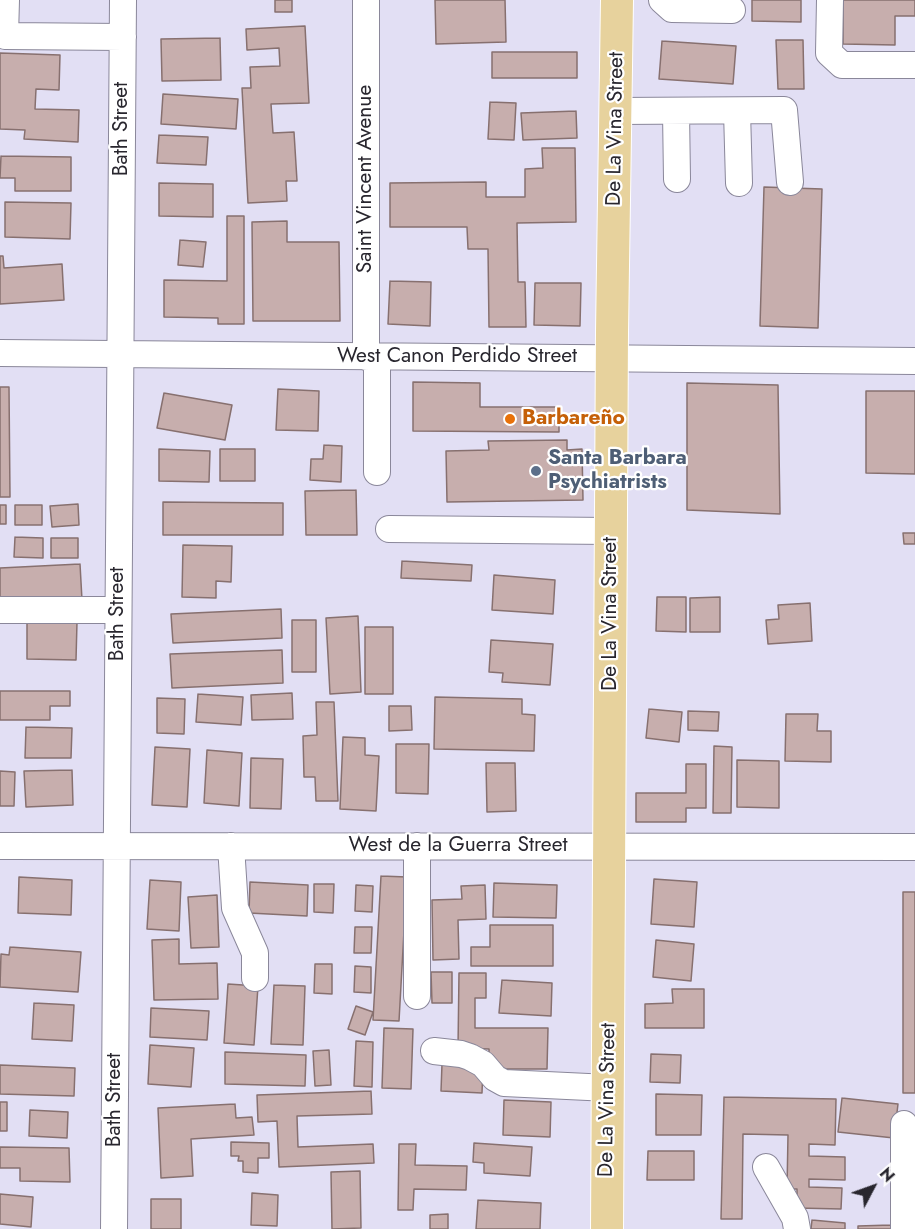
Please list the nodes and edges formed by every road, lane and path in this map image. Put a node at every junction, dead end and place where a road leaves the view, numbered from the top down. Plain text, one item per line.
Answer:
1 (6, 0) edge
2 (123, 0) edge
3 (366, 0) edge
4 (618, 0) edge
5 (662, 0) edge
6 (830, 0) edge
7 (732, 10) dead end
8 (2, 36) edge
9 (123, 37) junction
10 (915, 65) edge
11 (616, 111) junction
12 (736, 111) junction
13 (676, 112) junction
14 (677, 178) dead end
15 (790, 182) dead end
16 (739, 183) dead end
17 (0, 353) edge
18 (120, 354) junction
19 (371, 357) junction
20 (612, 357) junction
21 (915, 361) edge
22 (377, 472) dead end
23 (389, 529) dead end
24 (611, 531) junction
25 (0, 610) edge
26 (118, 610) junction
27 (116, 845) junction
28 (0, 846) edge
29 (231, 846) junction
30 (417, 846) junction
31 (610, 846) junction
32 (915, 847) edge
33 (255, 978) dead end
34 (417, 996) dead end
35 (434, 1051) dead end
36 (609, 1088) junction
37 (904, 1124) dead end
38 (766, 1167) dead end
39 (114, 1229) edge
40 (607, 1229) edge
41 (797, 1229) edge
42 (904, 1229) edge

1 - 8 street
2 - 9 street, Bath Street
3 - 19 street, Saint Vincent Avenue
4 - 11 main road, De La Vina Street
5 - 7 street
6 - 10 street
8 - 9 street
9 - 18 street, Bath Street
11 - 13 street
11 - 20 main road, De La Vina Street
12 - 13 street
12 - 15 street
12 - 16 street
13 - 14 street
17 - 18 street, West Canon Perdido Street
18 - 19 street, West Canon Perdido Street
18 - 26 street, Bath Street
19 - 20 street, West Canon Perdido Street
19 - 22 street, Saint Vincent Avenue
20 - 21 street, West Canon Perdido Street
20 - 24 main road, De La Vina Street
23 - 24 street
24 - 31 main road, De La Vina Street
25 - 26 street
26 - 27 street, Bath Street
27 - 28 street, West de la Guerra Street
27 - 29 street, West de la Guerra Street
27 - 39 street, Bath Street
29 - 30 street, West de la Guerra Street
29 - 33 street
30 - 31 street, West de la Guerra Street
30 - 34 street
31 - 32 street, West de la Guerra Street
31 - 36 main road, De La Vina Street
35 - 36 street
36 - 40 main road, De La Vina Street
37 - 42 street
38 - 41 street

